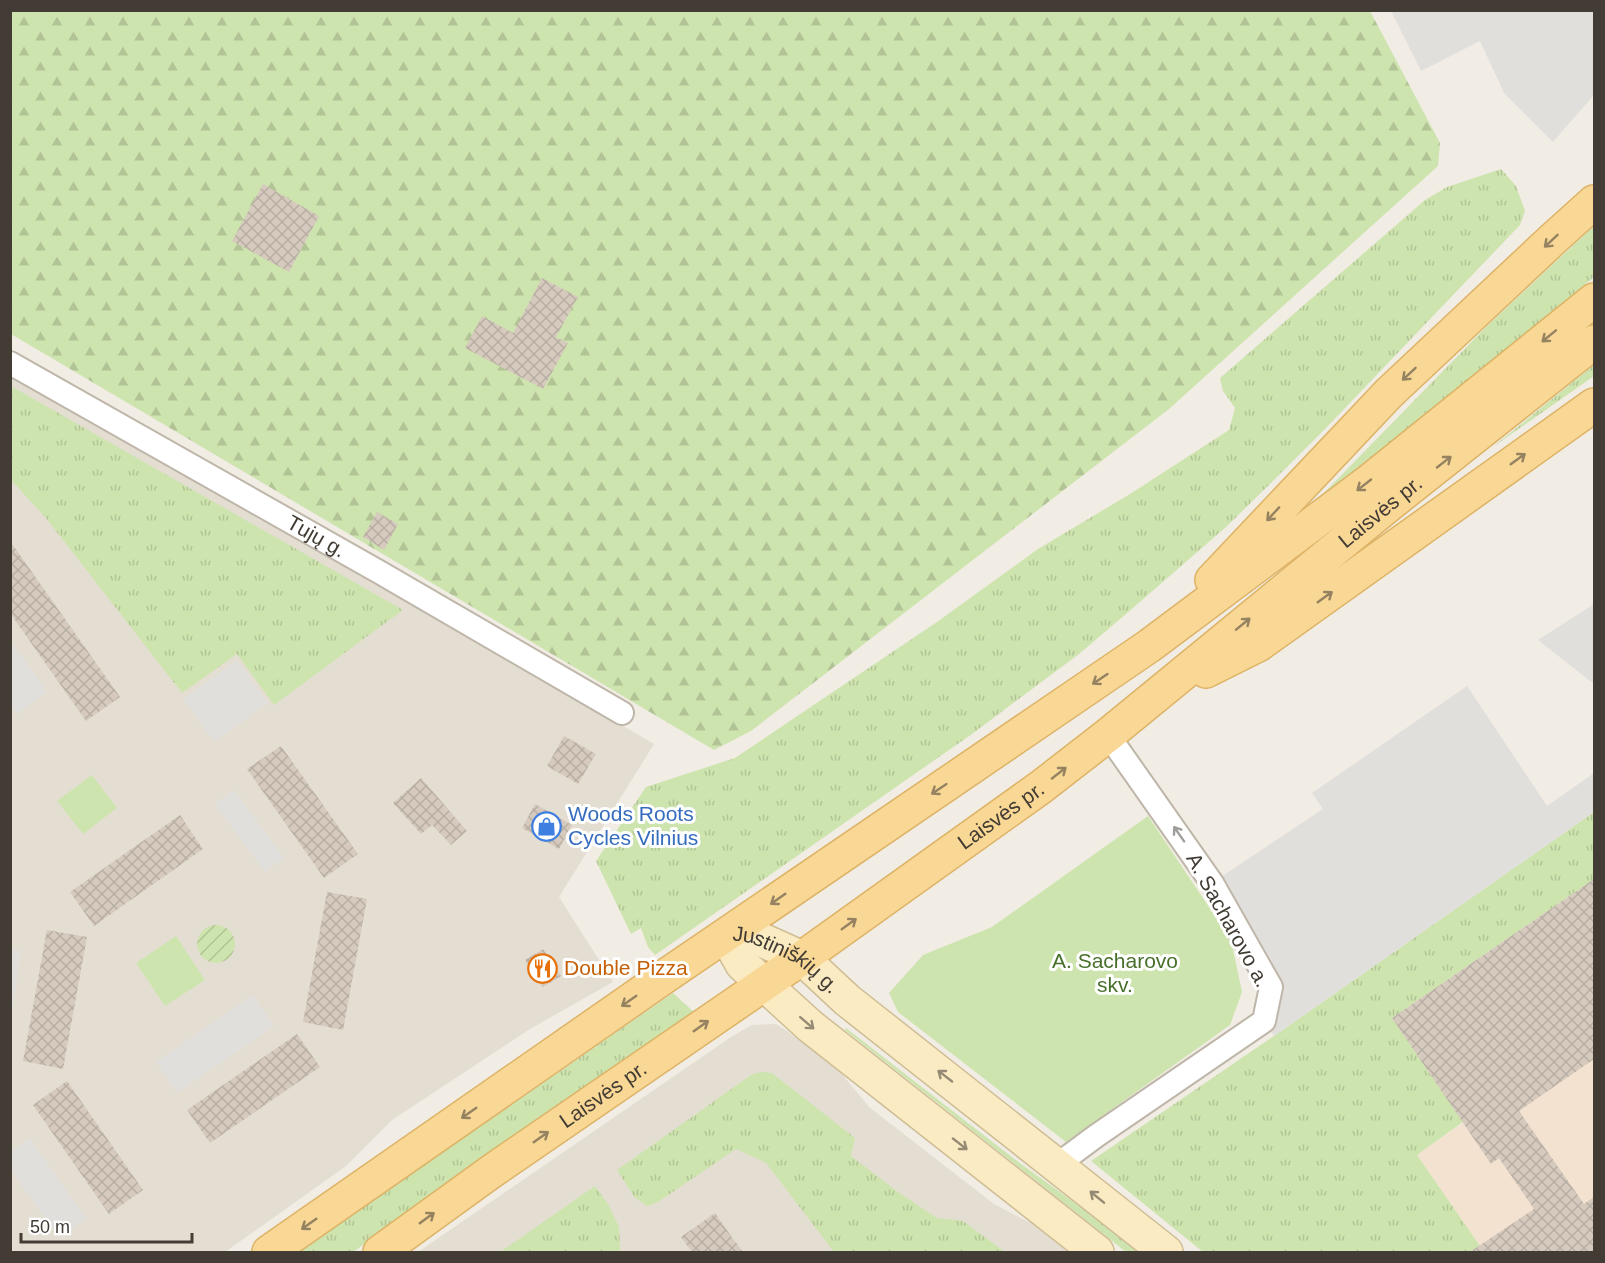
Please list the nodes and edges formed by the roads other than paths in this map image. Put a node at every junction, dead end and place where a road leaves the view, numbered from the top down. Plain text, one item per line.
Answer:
1 (1594, 202) edge
2 (1594, 300) edge
3 (1594, 342) edge
4 (10, 363) edge
5 (1594, 405) edge
6 (1149, 646) junction
7 (1148, 700) junction
8 (622, 713) dead end
9 (1108, 735) junction
10 (730, 933) junction
11 (802, 958) junction
12 (764, 984) junction
13 (1057, 1165) junction
14 (269, 1252) edge
15 (380, 1252) edge
16 (1096, 1252) edge
17 (1166, 1252) edge

1 -> 6 main road, Laisvės pr.
2 -> 6 main road, Laisvės pr.
7 -> 3 main road, Laisvės pr.
4 - 8 street, Tujų g.
7 -> 5 main road
6 -> 10 main road, Laisvės pr.
7 - 9 main road, Laisvės pr.
11 -> 9 main road, Laisvės pr.
13 -> 9 street, A. Sacharovo a.
10 - 11 main road, Justiniškių g.
10 - 12 main road, Justiniškių g.
10 -> 14 main road, Laisvės pr.
11 - 12 main road, Laisvės pr.
13 -> 11 main road, Justiniškių g.
15 -> 12 main road, Laisvės pr.
12 -> 16 main road, Justiniškių g.
17 -> 13 main road, Justiniškių g.

